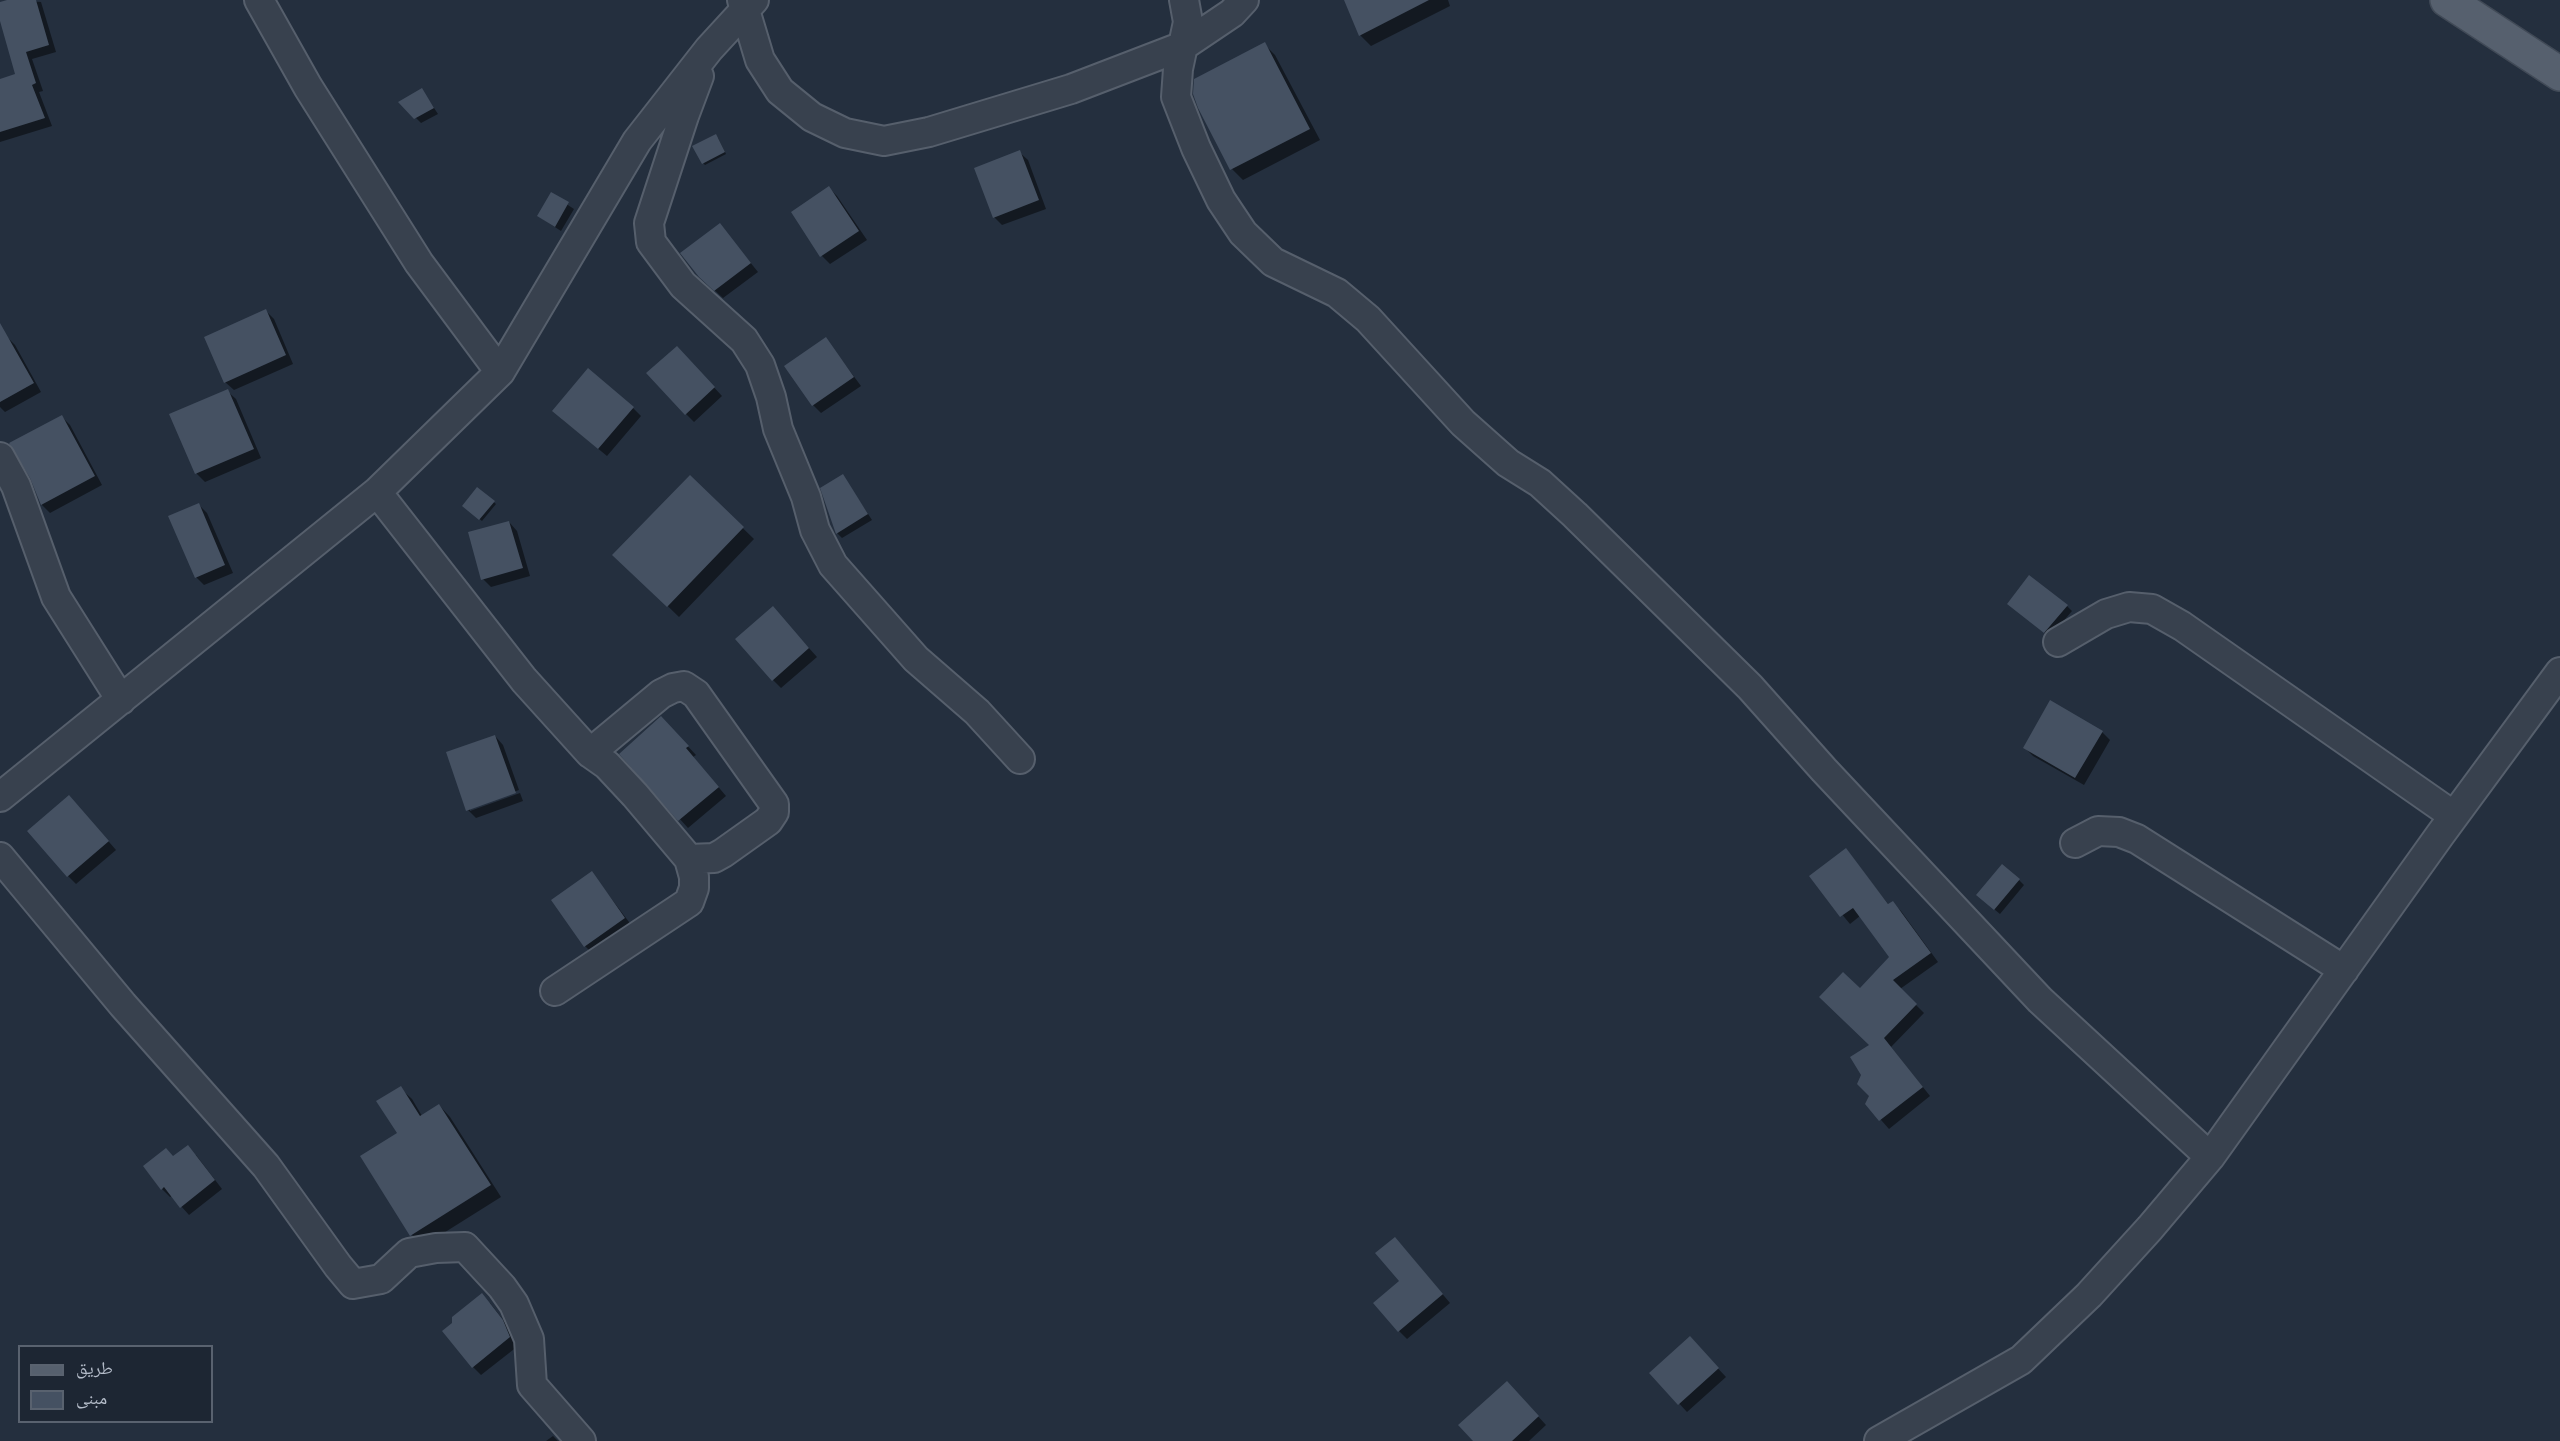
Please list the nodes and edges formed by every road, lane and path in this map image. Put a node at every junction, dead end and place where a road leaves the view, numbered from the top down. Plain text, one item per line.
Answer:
1 (259, 0) edge
2 (1184, 0) edge
3 (1244, 0) edge
4 (2447, 0) edge
5 (747, 3) edge
6 (1183, 46) junction
7 (710, 49) junction
8 (2560, 74) edge
9 (500, 372) junction
10 (0, 457) edge
11 (377, 492) junction
12 (2058, 642) dead end
13 (2560, 672) edge
14 (121, 700) junction
15 (590, 753) junction
16 (1020, 759) dead end
17 (0, 797) edge
18 (2454, 816) junction
19 (2075, 843) dead end
20 (0, 857) edge
21 (689, 859) junction
22 (2344, 970) junction
23 (555, 991) dead end
24 (2210, 1157) junction
25 (580, 1441) edge
26 (1880, 1441) edge

1 - 9 street
2 - 6 street
3 - 6 street
4 - 8 main road
5 - 6 street
5 - 7 street
6 - 24 street
7 - 9 street
7 - 16 street
9 - 11 street
10 - 14 street
11 - 14 street
11 - 15 street
12 - 18 street
13 - 18 street
14 - 17 street
15 - 21 street
15 - 21 street
18 - 22 street
19 - 22 street
20 - 25 street
21 - 23 street
22 - 24 street
24 - 26 street

